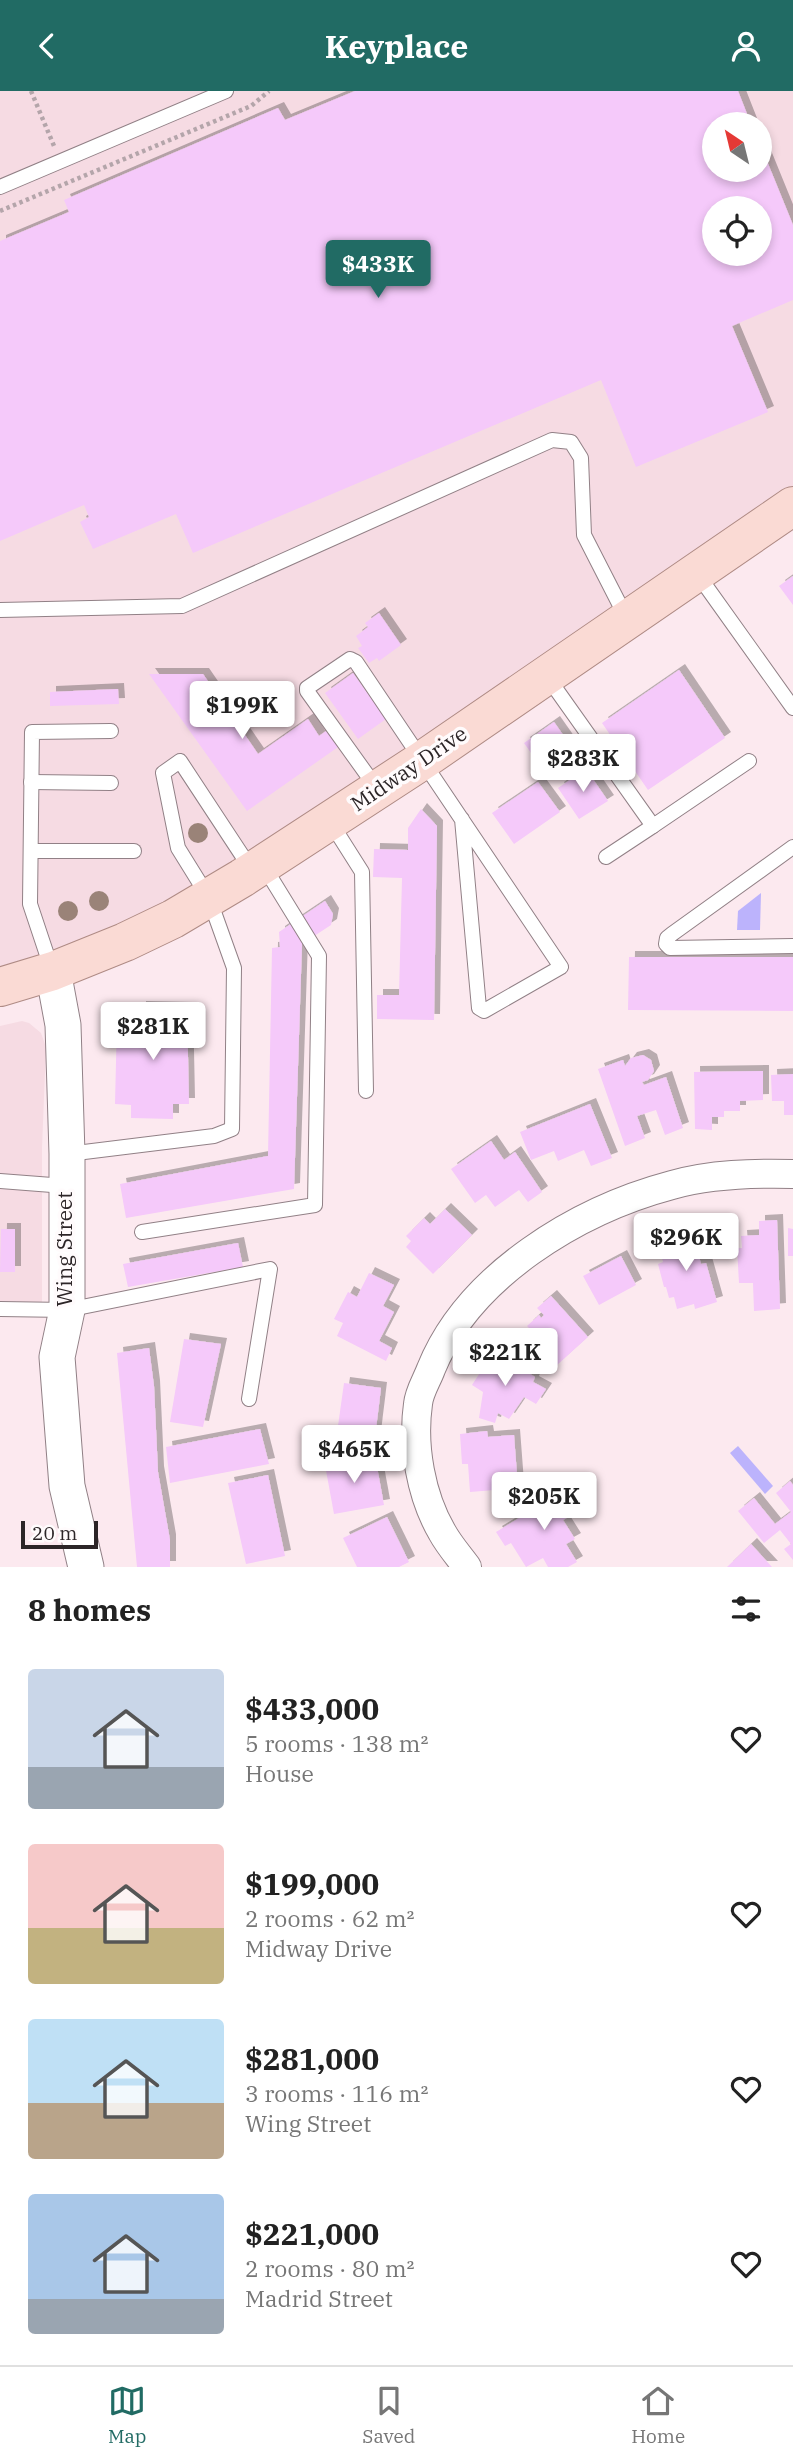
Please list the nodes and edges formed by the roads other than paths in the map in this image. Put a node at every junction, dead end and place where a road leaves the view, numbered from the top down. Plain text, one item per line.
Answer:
1 (226, 91) edge
2 (0, 187) edge
3 (793, 506) edge
4 (697, 573) junction
5 (0, 610) edge
6 (628, 621) junction
7 (545, 674) junction
8 (793, 708) edge
9 (111, 731) dead end
10 (423, 760) junction
11 (749, 761) dead end
12 (32, 782) junction
13 (111, 783) dead end
14 (378, 790) junction
15 (462, 819) junction
16 (330, 822) junction
17 (653, 826) junction
18 (793, 847) edge
19 (31, 851) junction
20 (134, 851) dead end
21 (606, 857) dead end
22 (258, 868) junction
23 (209, 898) junction
24 (793, 946) edge
25 (53, 971) junction
26 (0, 987) edge
27 (366, 1091) dead end
28 (66, 1170) junction
29 (793, 1174) edge
30 (0, 1181) edge
31 (142, 1232) dead end
32 (0, 1309) edge
33 (67, 1310) junction
34 (249, 1399) dead end
35 (86, 1567) edge
36 (467, 1567) edge

1 - 2 lane
3 - 4 main road, Midway Drive
4 - 6 main road, Midway Drive
4 - 8 lane
5 - 6 lane
6 - 7 main road, Midway Drive
7 - 10 main road, Midway Drive
7 - 17 lane
9 - 12 lane
10 - 14 main road, Midway Drive
10 - 14 lane
10 - 15 lane
11 - 17 lane
12 - 13 lane
12 - 19 lane
14 - 16 main road, Midway Drive
15 - 15 lane
16 - 22 main road, Midway Drive
16 - 27 lane
17 - 21 lane
18 - 24 lane
19 - 20 lane
19 - 25 lane
22 - 23 main road, Midway Drive
22 - 23 lane
22 - 31 lane
23 - 25 main road, Midway Drive
23 - 28 lane
25 - 26 main road, Midway Drive
25 - 28 street, Wing Street
28 - 30 lane
28 - 33 street, Wing Street
29 - 36 street
32 - 33 lane
33 - 34 lane
33 - 35 street, Wing Street

